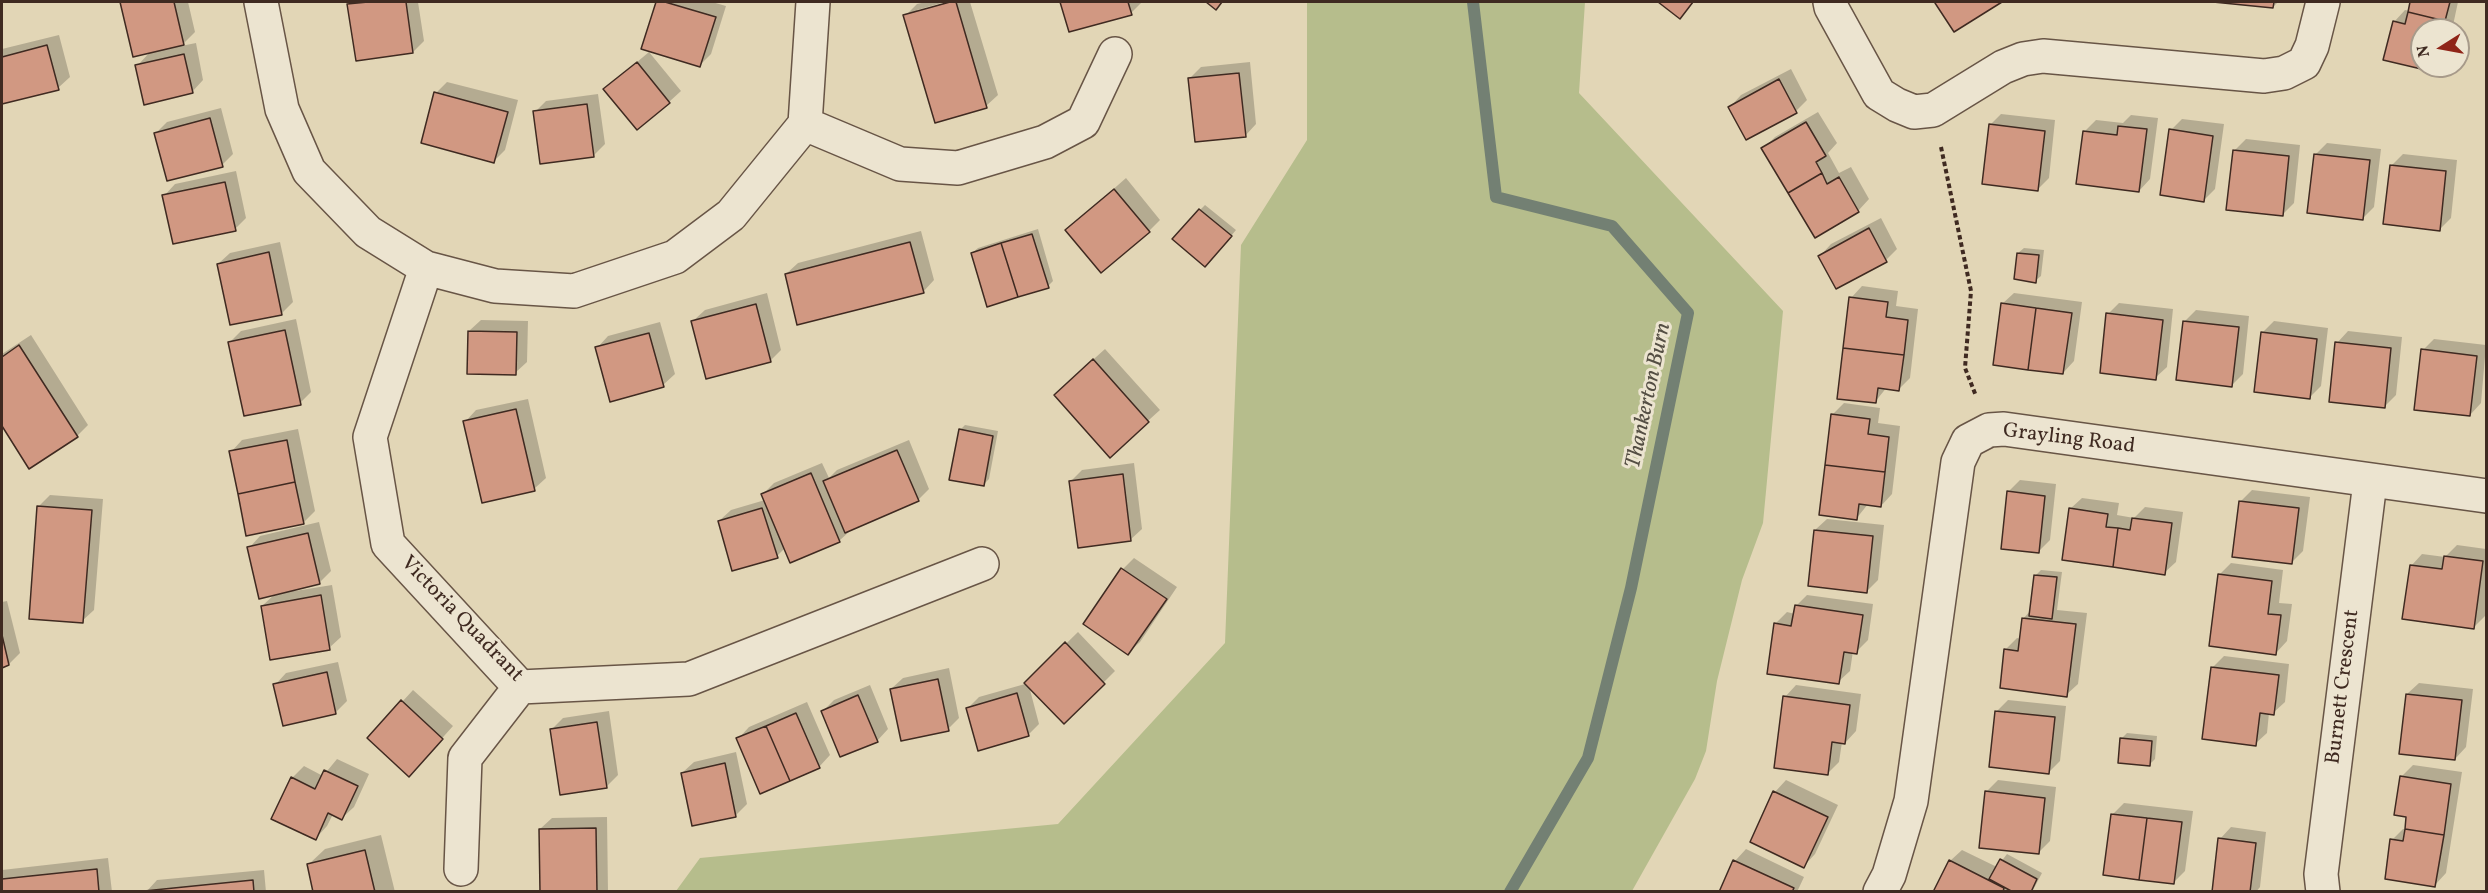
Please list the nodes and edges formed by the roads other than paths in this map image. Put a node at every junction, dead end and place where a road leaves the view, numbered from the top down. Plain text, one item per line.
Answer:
1 (261, 2) edge
2 (813, 2) edge
3 (1830, 2) edge
4 (2323, 2) edge
5 (1115, 54) dead end
6 (806, 124) junction
7 (426, 268) junction
8 (2370, 482) junction
9 (2487, 496) edge
10 (982, 564) dead end
11 (520, 687) junction
12 (461, 869) dead end
13 (1880, 891) edge
14 (2323, 891) edge

1 - 7 street
2 - 6 street
3 - 4 street
5 - 6 street
6 - 7 street
7 - 11 street, Victoria Quadrant
8 - 9 street, Grayling Road
8 - 13 street, Grayling Road
8 - 14 street, Burnett Crescent
10 - 11 street, Victoria Quadrant
11 - 12 street

